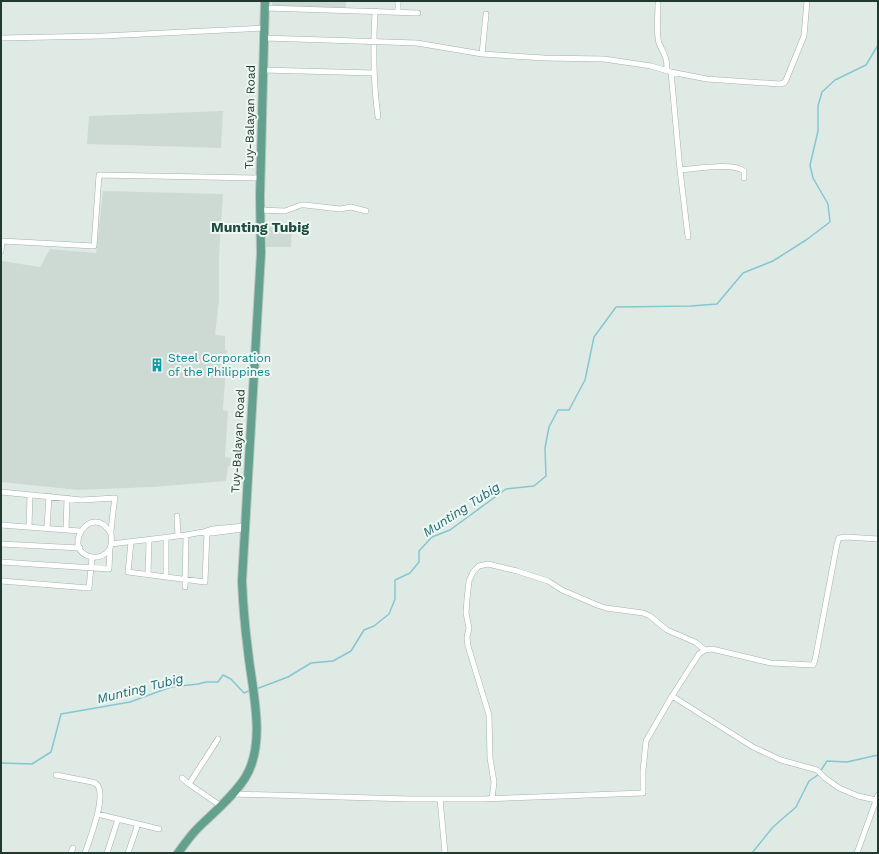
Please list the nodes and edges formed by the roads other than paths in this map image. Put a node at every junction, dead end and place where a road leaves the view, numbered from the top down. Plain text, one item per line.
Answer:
1 (398, 1) edge
2 (807, 1) edge
3 (265, 4) edge
4 (658, 4) dead end
5 (376, 12) junction
6 (398, 12) junction
7 (418, 13) dead end
8 (486, 14) dead end
9 (264, 28) junction
10 (1, 38) edge
11 (264, 38) junction
12 (374, 42) junction
13 (482, 54) junction
14 (263, 70) junction
15 (669, 71) junction
16 (374, 73) junction
17 (378, 117) dead end
18 (680, 170) junction
19 (261, 178) junction
20 (744, 178) dead end
21 (260, 210) junction
22 (366, 211) dead end
23 (688, 236) dead end
24 (1, 251) edge
25 (1, 492) edge
26 (30, 495) junction
27 (49, 496) junction
28 (67, 498) junction
29 (177, 516) dead end
30 (1, 525) edge
31 (29, 527) junction
32 (245, 527) junction
33 (47, 528) junction
34 (66, 530) junction
35 (80, 531) junction
36 (206, 532) junction
37 (111, 534) junction
38 (186, 535) junction
39 (178, 536) junction
40 (166, 538) junction
41 (878, 539) edge
42 (149, 540) junction
43 (131, 542) junction
44 (1, 544) edge
45 (111, 546) junction
46 (80, 548) junction
47 (92, 557) junction
48 (1, 562) edge
49 (91, 568) junction
50 (148, 574) junction
51 (166, 577) junction
52 (185, 580) junction
53 (1, 581) edge
54 (185, 587) dead end
55 (705, 650) junction
56 (672, 696) junction
57 (218, 739) dead end
58 (56, 775) dead end
59 (182, 778) dead end
60 (189, 784) junction
61 (233, 794) junction
62 (877, 798) edge
63 (440, 799) junction
64 (492, 799) junction
65 (221, 806) junction
66 (97, 814) junction
67 (118, 819) junction
68 (138, 824) junction
69 (159, 829) dead end
70 (85, 853) edge
71 (107, 853) edge
72 (128, 853) edge
73 (178, 853) edge
74 (445, 853) edge
75 (857, 853) edge

1 - 6 street
2 - 15 street
3 - 5 street
3 - 9 main road, Tuy-Balayan Road
4 - 15 street
5 - 6 street
5 - 12 street
6 - 7 street
8 - 13 street
9 - 10 street
9 - 11 main road, Tuy-Balayan Road
11 - 12 street
11 - 14 main road, Tuy-Balayan Road
12 - 13 street
12 - 16 street
13 - 15 street
14 - 16 street
14 - 19 main road, Tuy-Balayan Road
15 - 18 street
16 - 17 street
18 - 20 street
18 - 23 street
19 - 21 main road, Tuy-Balayan Road
19 - 24 street
21 - 22 street
21 - 32 main road, Tuy-Balayan Road
25 - 26 street
26 - 27 street
26 - 31 street
27 - 28 street
27 - 33 street
28 - 34 street
28 - 37 street
29 - 39 street
30 - 31 street
31 - 33 street
32 - 36 street
32 - 61 main road, Tuy-Balayan Road
33 - 34 street
34 - 35 street
35 - 37 street
35 - 46 street
36 - 38 street
36 - 52 street
37 - 45 street
38 - 39 street
38 - 52 street
39 - 40 street
40 - 42 street
40 - 51 street
41 - 55 street
42 - 43 street
42 - 50 street
43 - 45 street
43 - 50 street
44 - 46 street
45 - 47 street
45 - 49 street
46 - 47 street
47 - 49 street
48 - 49 street
49 - 53 street
50 - 51 street
51 - 52 street
52 - 54 street
55 - 56 street
55 - 64 street
56 - 62 street
56 - 64 street
57 - 60 street
58 - 66 street
59 - 60 street
60 - 65 street
61 - 63 street
61 - 65 main road, Tuy-Balayan Road
62 - 75 street
63 - 64 street
63 - 74 street
65 - 73 main road, Tuy-Balayan Road
66 - 67 street
66 - 70 street
67 - 68 street
67 - 71 street
68 - 69 street
68 - 72 street

